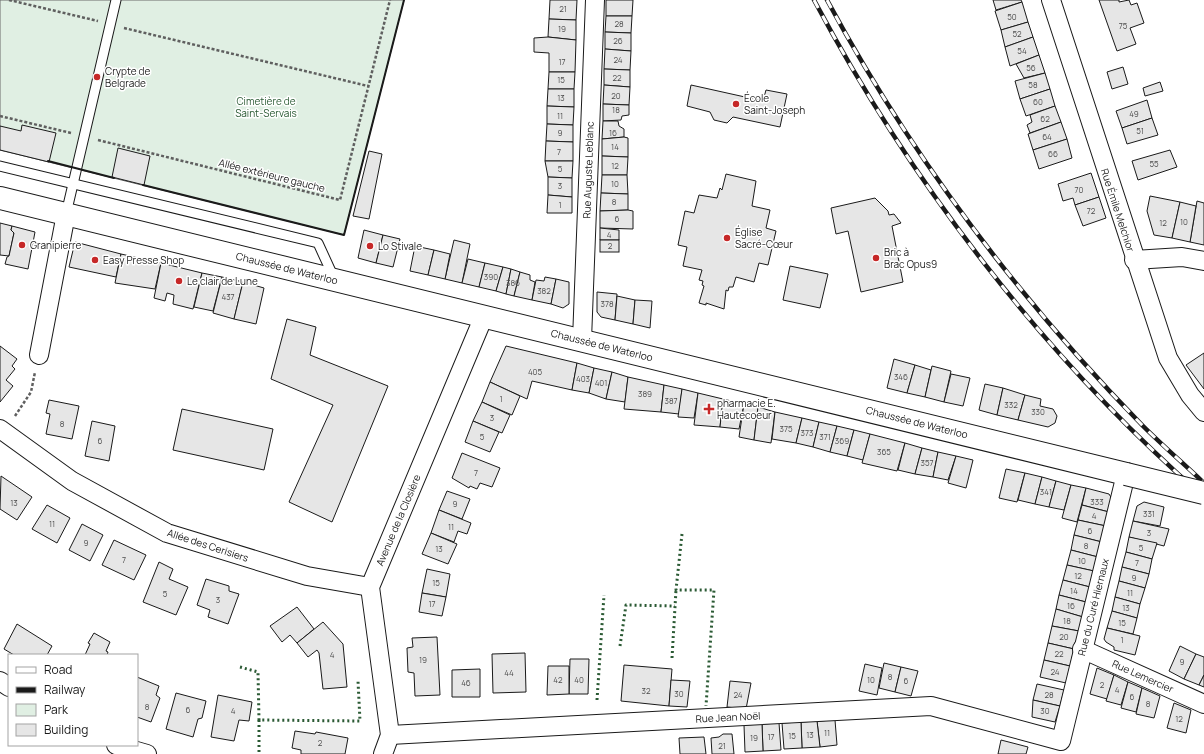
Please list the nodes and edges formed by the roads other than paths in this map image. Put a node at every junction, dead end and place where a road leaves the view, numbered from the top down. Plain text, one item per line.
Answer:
1 (116, 0) edge
2 (595, 0) edge
3 (1051, 0) edge
4 (0, 166) edge
5 (73, 183) junction
6 (0, 198) edge
7 (66, 214) junction
8 (1134, 260) junction
9 (1204, 261) edge
10 (334, 280) junction
11 (484, 316) junction
12 (582, 340) junction
13 (39, 355) road end
14 (1204, 412) edge
15 (2, 431) edge
16 (1126, 474) junction
17 (1204, 493) edge
18 (370, 587) junction
19 (1082, 649) junction
20 (1204, 704) edge
21 (390, 735) junction
22 (1061, 741) joint
23 (119, 746) edge
24 (147, 754) edge
25 (383, 754) edge

1 - 5 lane
2 - 12 street, Rue Auguste Leblanc
3 - 8 street, Rue Émile Melchior
4 - 5 lane
5 - 7 lane
5 - 10 lane
6 - 7 main road, Chaussée de Waterloo
7 - 10 main road, Chaussée de Waterloo
7 - 13 street
8 - 9 street
8 - 14 street, Rue Émile Melchior
10 - 11 main road, Chaussée de Waterloo
11 - 12 main road, Chaussée de Waterloo
11 - 18 street, Avenue de la Closière
12 - 16 main road, Chaussée de Waterloo
15 - 18 street, Allée des Cerisiers
16 - 17 main road, Chaussée de Waterloo, bridge
16 - 19 street, Rue du Curé Hiernaux
18 - 21 street
19 - 20 street, Rue Lemercier
19 - 22 street, Rue du Curé Hiernaux
21 - 22 street, Rue Jean Noël
21 - 25 street
23 - 24 street

